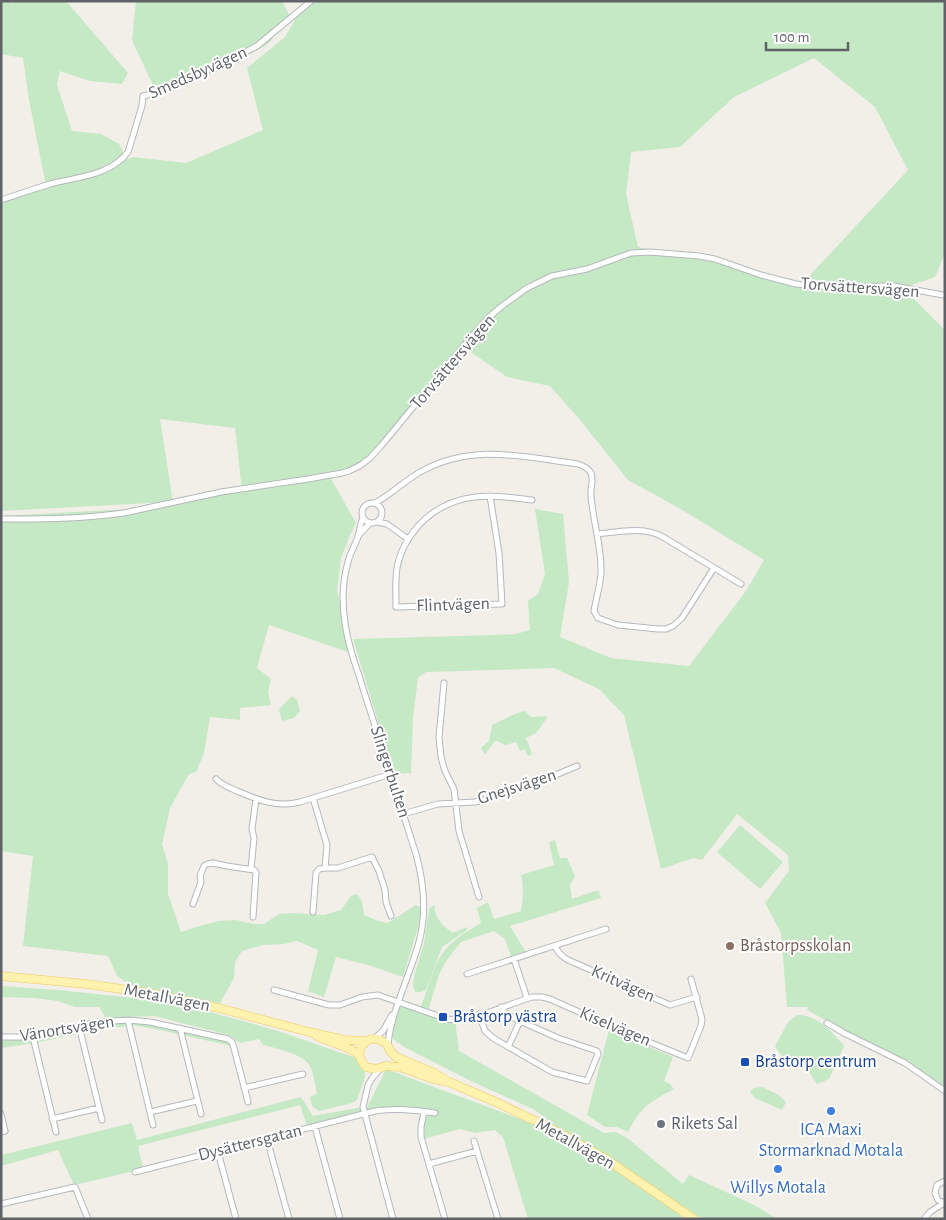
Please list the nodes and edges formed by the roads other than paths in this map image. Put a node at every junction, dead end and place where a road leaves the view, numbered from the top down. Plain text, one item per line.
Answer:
1 (311, 1) edge
2 (1, 200) edge
3 (944, 295) dead end
4 (388, 496) junction
5 (490, 496) junction
6 (532, 500) dead end
7 (375, 503) junction
8 (382, 511) junction
9 (363, 518) junction
10 (1, 519) edge
11 (377, 522) junction
12 (370, 523) junction
13 (387, 524) junction
14 (598, 534) junction
15 (358, 536) junction
16 (408, 539) junction
17 (714, 568) junction
18 (741, 584) dead end
19 (444, 683) dead end
20 (577, 766) dead end
21 (391, 774) junction
22 (216, 780) dead end
23 (313, 798) junction
24 (256, 799) junction
25 (456, 803) junction
26 (403, 814) junction
27 (326, 868) junction
28 (251, 869) junction
29 (479, 897) dead end
30 (193, 904) dead end
31 (314, 912) dead end
32 (391, 916) dead end
33 (253, 917) dead end
34 (606, 929) dead end
35 (555, 946) junction
36 (514, 959) junction
37 (467, 974) dead end
38 (1, 977) edge
39 (691, 979) dead end
40 (274, 990) dead end
41 (527, 998) junction
42 (697, 998) junction
43 (399, 1002) junction
44 (501, 1007) junction
45 (396, 1008) junction
46 (479, 1014) junction
47 (128, 1020) junction
48 (520, 1021) junction
49 (827, 1023) dead end
50 (79, 1026) junction
51 (180, 1028) junction
52 (309, 1032) junction
53 (1, 1037) edge
54 (33, 1037) junction
55 (375, 1038) junction
56 (366, 1041) junction
57 (508, 1047) junction
58 (389, 1049) junction
59 (360, 1055) junction
60 (366, 1067) junction
61 (382, 1067) junction
62 (303, 1074) dead end
63 (449, 1082) junction
64 (368, 1085) junction
65 (244, 1088) junction
66 (945, 1091) edge
67 (197, 1100) junction
68 (248, 1102) dead end
69 (99, 1108) junction
70 (150, 1112) junction
71 (424, 1112) junction
72 (435, 1113) dead end
73 (1, 1114) edge
74 (201, 1114) dead end
75 (364, 1114) junction
76 (52, 1119) junction
77 (102, 1120) dead end
78 (154, 1125) dead end
79 (315, 1127) junction
80 (1, 1132) edge
81 (56, 1132) dead end
82 (267, 1139) junction
83 (474, 1141) dead end
84 (477, 1151) junction
85 (218, 1152) junction
86 (429, 1164) junction
87 (136, 1172) dead end
88 (945, 1181) edge
89 (936, 1197) junction
90 (944, 1203) edge
91 (1, 1204) edge
92 (930, 1212) junction
93 (88, 1219) edge
94 (236, 1219) edge
95 (289, 1219) edge
96 (340, 1219) edge
97 (393, 1219) edge
98 (445, 1219) edge
99 (498, 1219) edge
100 (694, 1219) edge
101 (924, 1219) edge

1 - 2 street, Smedsbyvägen
3 - 10 street, Torvsättersvägen
4 - 7 street
4 - 8 street
4 - 14 street
5 - 6 street, Flintvägen
5 - 16 street, Flintvägen
5 - 16 street, Flintvägen
7 - 8 street
7 - 9 street
8 - 11 street
8 - 13 street
9 - 12 street
9 - 15 street, Slingerbulten
11 - 12 street
11 - 13 street
12 - 15 street, Slingerbulten
13 - 16 street
14 - 17 street
14 - 17 street
15 - 21 street, Slingerbulten
17 - 18 street
19 - 25 street
20 - 25 street, Gnejsvägen
21 - 23 street
21 - 26 street, Slingerbulten
22 - 24 street
23 - 24 street
23 - 27 street
24 - 28 street
25 - 26 street, Gnejsvägen
25 - 29 street, Gnejsvägen
26 - 43 street, Slingerbulten
27 - 31 street
27 - 32 street
28 - 30 street
28 - 33 street
34 - 35 street
35 - 36 street
35 - 42 street, Kritvägen
36 - 37 street
36 - 41 street
38 - 52 main road, Metallvägen
39 - 42 street
40 - 43 street, Kiselvägen
41 - 42 street, Kiselvägen
41 - 44 street, Kiselvägen
43 - 45 street, Slingerbulten
43 - 46 street, Kiselvägen
44 - 46 street, Kiselvägen
44 - 48 street
45 - 55 street, Slingerbulten
45 - 58 street, Slingerbulten
46 - 57 street
47 - 50 street, Vänortsvägen
47 - 51 street, Vänortsvägen
47 - 70 street
48 - 57 street
48 - 57 street
49 - 66 street
50 - 54 street, Vänortsvägen
50 - 69 street
51 - 65 street, Vänortsvägen
51 - 67 street
52 - 56 main road, Metallvägen
52 - 59 main road, Metallvägen
53 - 54 street, Vänortsvägen
54 - 76 street
55 - 56 main road, Metallvägen
55 - 58 main road, Metallvägen
56 - 59 main road
58 - 61 main road
58 - 63 main road, Metallvägen
59 - 60 main road
60 - 61 main road, Metallvägen
60 - 64 street
61 - 63 main road, Metallvägen
61 - 64 street
62 - 65 street
63 - 100 main road, Metallvägen
64 - 75 street
65 - 68 street, Vänortsvägen
67 - 70 street
67 - 74 street
69 - 76 street
69 - 77 street
70 - 78 street
71 - 72 street, Dysättersgatan
71 - 75 street, Dysättersgatan
71 - 86 street
73 - 80 street
75 - 79 street, Dysättersgatan
75 - 97 street
76 - 81 street
79 - 82 street, Dysättersgatan
79 - 96 street
82 - 85 street, Dysättersgatan
82 - 95 street
83 - 84 street
84 - 86 street
84 - 99 street
85 - 87 street, Dysättersgatan
85 - 94 street
86 - 98 street
88 - 89 street
89 - 90 street
89 - 92 street
90 - 92 street
91 - 93 street
92 - 101 street

